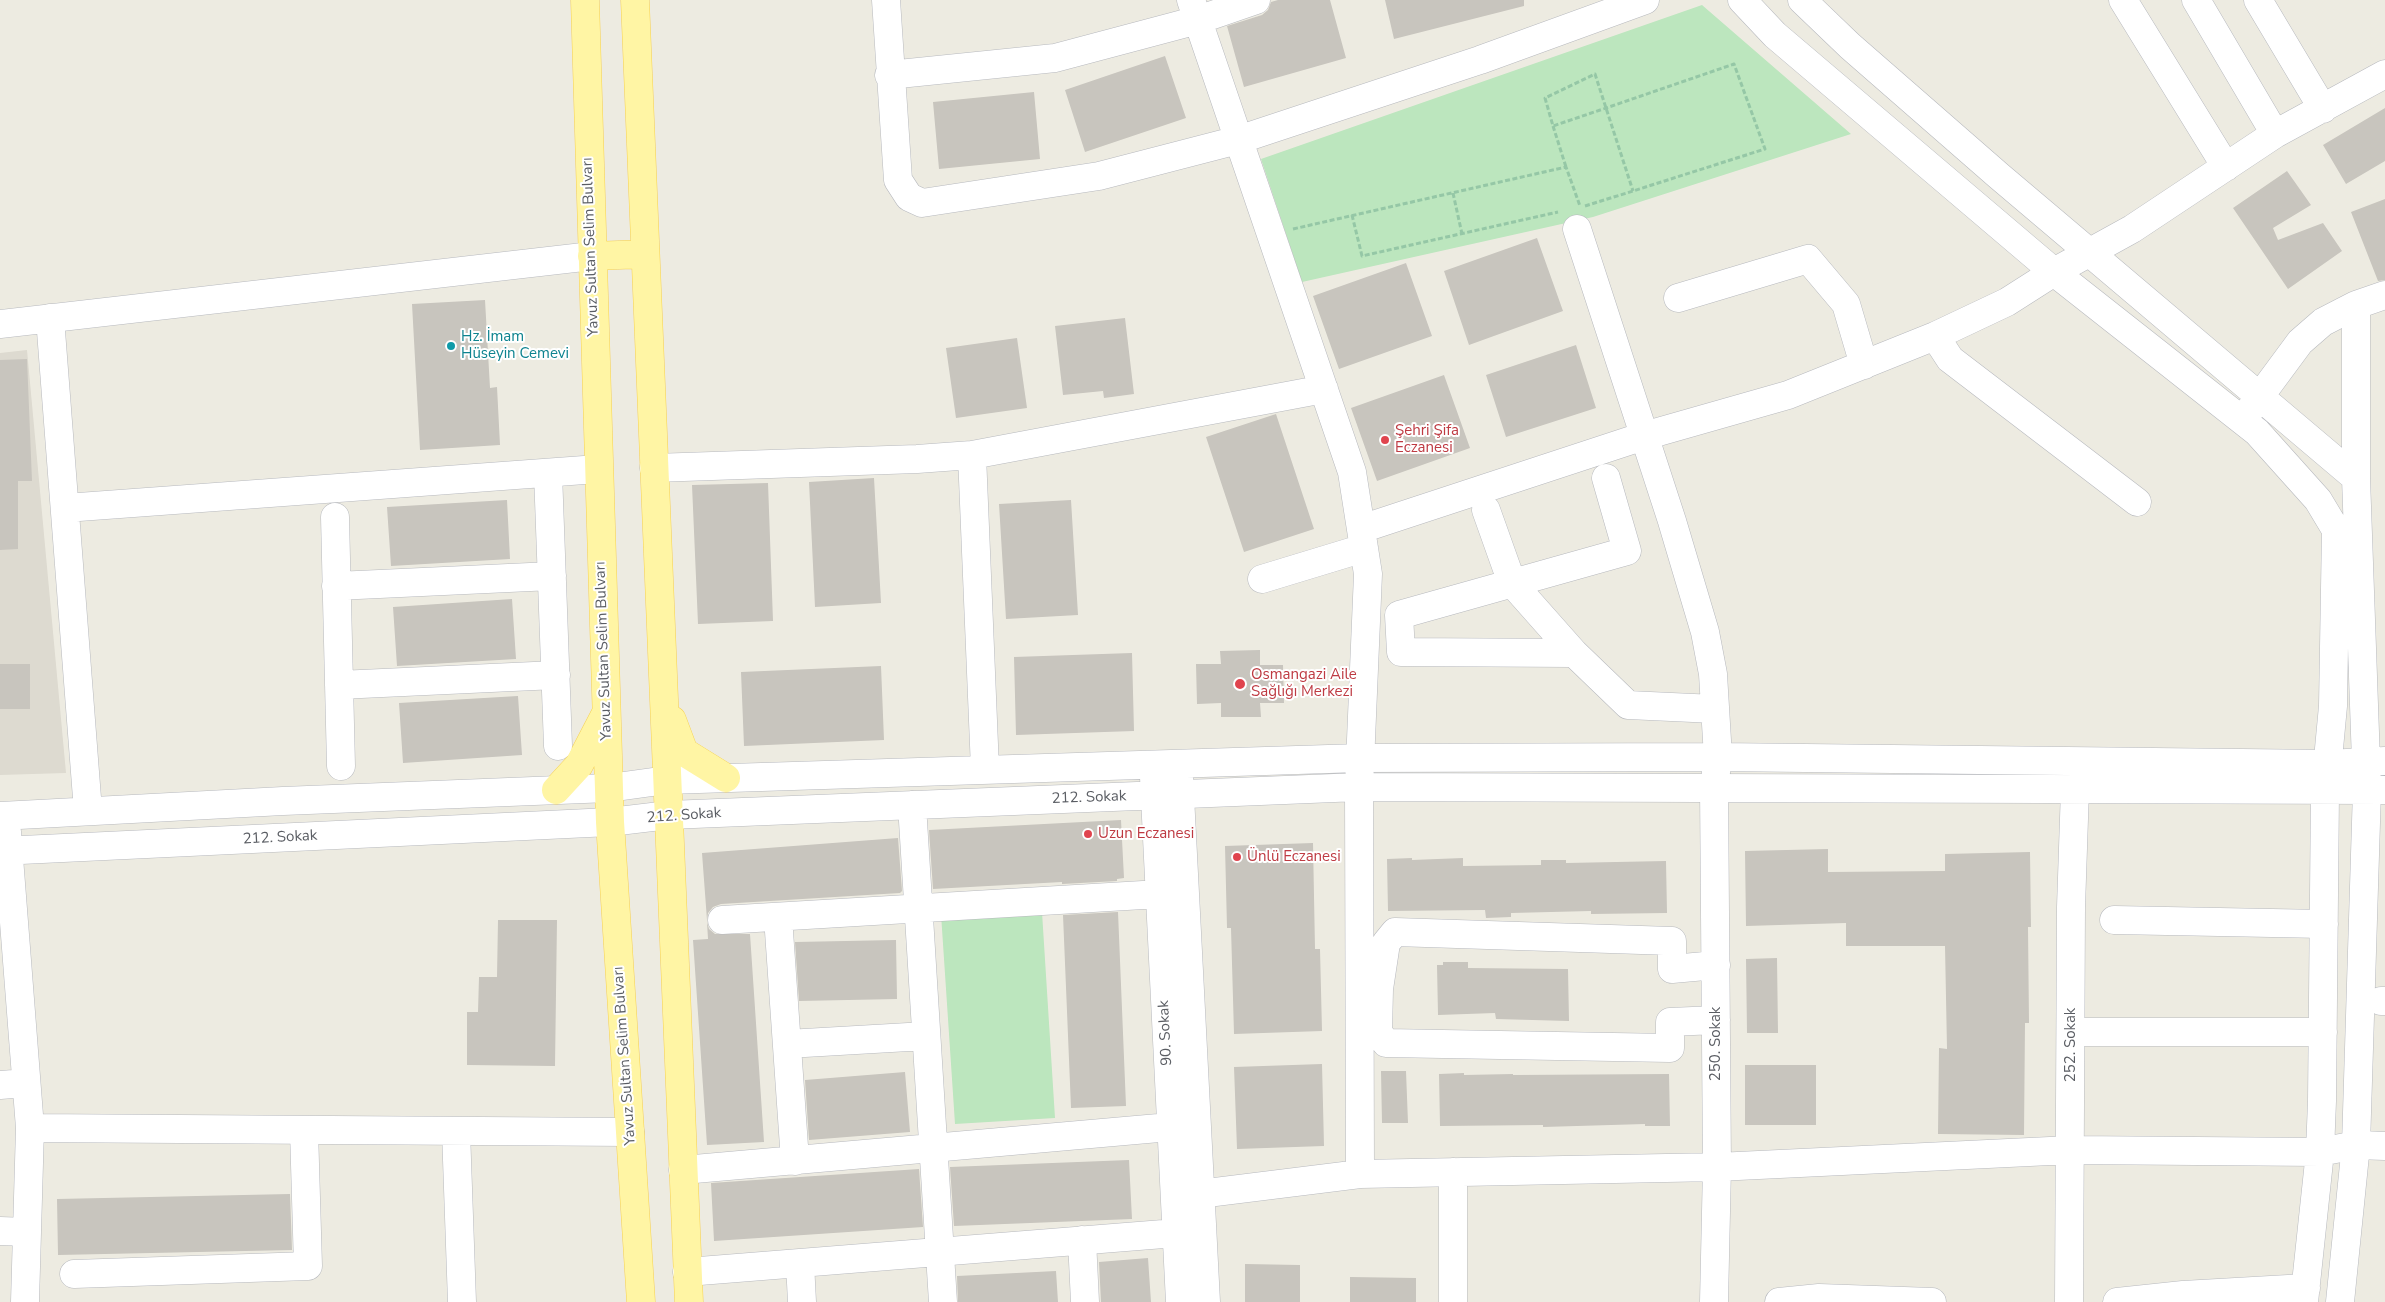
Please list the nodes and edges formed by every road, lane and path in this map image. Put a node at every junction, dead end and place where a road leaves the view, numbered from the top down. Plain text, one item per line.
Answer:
1 (585, 0) edge
2 (635, 0) edge
3 (886, 0) edge
4 (1256, 0) edge
5 (1645, 0) edge
6 (1742, 0) edge
7 (1802, 0) edge
8 (2123, 0) edge
9 (2196, 0) edge
10 (2258, 0) edge
11 (1194, 10) edge
12 (2385, 74) edge
13 (889, 75) junction
14 (1606, 108) junction
15 (2323, 110) junction
16 (1554, 126) junction
17 (2275, 134) junction
18 (1238, 140) junction
19 (1566, 167) junction
20 (2226, 167) junction
21 (1633, 191) junction
22 (1453, 192) junction
23 (1572, 214) junction
24 (1352, 215) junction
25 (1271, 234) junction
26 (1462, 234) junction
27 (645, 254) junction
28 (2090, 254) junction
29 (592, 256) junction
30 (2054, 272) junction
31 (2385, 295) edge
32 (1678, 298) dead end
33 (2356, 305) junction
34 (50, 318) junction
35 (0, 324) edge
36 (1935, 336) junction
37 (1864, 365) junction
38 (1324, 389) junction
39 (2259, 397) junction
40 (2242, 420) junction
41 (1644, 436) junction
42 (972, 455) junction
43 (654, 468) junction
44 (598, 469) junction
45 (548, 472) junction
46 (1606, 478) dead end
47 (2356, 478) junction
48 (2137, 502) dead end
49 (65, 508) junction
50 (1486, 510) dead end
51 (335, 517) dead end
52 (1363, 539) junction
53 (552, 576) junction
54 (1262, 579) dead end
55 (1512, 583) junction
56 (336, 586) junction
57 (1574, 653) junction
58 (556, 674) junction
59 (339, 686) junction
60 (664, 699) junction
61 (1715, 709) junction
62 (606, 714) junction
63 (558, 746) dead end
64 (1718, 757) junction
65 (1360, 758) junction
66 (2376, 761) edge
67 (1166, 763) junction
68 (2328, 764) junction
69 (341, 766) dead end
70 (985, 769) junction
71 (726, 778) junction
72 (667, 780) junction
73 (1359, 787) junction
74 (1714, 787) junction
75 (608, 788) junction
76 (2075, 789) junction
77 (556, 790) junction
78 (2376, 790) edge
79 (2326, 791) junction
80 (1167, 795) junction
81 (912, 805) junction
82 (88, 811) junction
83 (669, 815) junction
84 (3, 816) edge
85 (610, 822) junction
86 (5, 851) edge
87 (1160, 894) junction
88 (919, 909) junction
89 (778, 917) junction
90 (722, 920) dead end
91 (2114, 920) dead end
92 (2324, 924) junction
93 (1716, 965) junction
94 (9, 972) edge
95 (1716, 1020) junction
96 (2071, 1032) junction
97 (2323, 1032) junction
98 (926, 1036) junction
99 (787, 1044) junction
100 (13, 1084) edge
101 (1170, 1127) junction
102 (30, 1128) junction
103 (304, 1130) junction
104 (456, 1131) junction
105 (630, 1132) junction
106 (2356, 1145) junction
107 (2385, 1146) edge
108 (933, 1148) junction
109 (2071, 1150) junction
110 (2320, 1152) junction
111 (795, 1160) junction
112 (1717, 1167) junction
113 (683, 1170) junction
114 (1453, 1172) junction
115 (1360, 1174) junction
116 (1200, 1194) junction
117 (0, 1230) edge
118 (27, 1232) junction
119 (1176, 1233) junction
120 (1082, 1240) junction
121 (940, 1252) junction
122 (800, 1263) junction
123 (687, 1272) junction
124 (74, 1274) dead end
125 (2305, 1295) edge
126 (2183, 1298) edge
127 (1820, 1300) edge
128 (25, 1302) edge
129 (462, 1302) edge
130 (641, 1302) edge
131 (689, 1302) edge
132 (802, 1302) edge
133 (943, 1302) edge
134 (1086, 1302) edge
135 (1180, 1302) edge
136 (1206, 1302) edge
137 (1454, 1302) edge
138 (1714, 1302) edge
139 (1779, 1302) edge
140 (1932, 1302) edge
141 (2069, 1302) edge
142 (2117, 1302) edge
143 (2340, 1302) edge

1 - 29 main road, Yavuz Sultan Selim Bulvarı
2 - 27 main road
3 - 13 street
4 - 11 street
5 - 18 street
6 - 30 street
7 - 28 street
8 - 20 street
9 - 17 street
10 - 15 street
11 - 13 street
11 - 18 street
12 - 15 street
13 - 18 street
14 - 16 path
14 - 16 path
14 - 21 path
14 - 21 path
15 - 17 street
16 - 19 path
17 - 20 street
18 - 25 street
19 - 22 path
19 - 23 path
20 - 28 street
21 - 23 path
22 - 24 path
22 - 26 path
23 - 26 path
23 - 41 street, 250. Sokak
24 - 25 path
24 - 26 path
25 - 38 street
27 - 29 main road
27 - 43 main road
28 - 30 street
28 - 39 street
29 - 34 street
29 - 44 main road, Yavuz Sultan Selim Bulvarı
30 - 36 street
30 - 40 street
31 - 33 street
32 - 37 street
33 - 39 street
33 - 47 street
34 - 35 street
34 - 49 street
36 - 37 street
36 - 48 street
37 - 41 street
38 - 42 street
38 - 52 street
39 - 40 street
39 - 47 street
40 - 68 street
41 - 52 street
41 - 61 street, 250. Sokak
42 - 43 street
42 - 70 street
43 - 60 main road
44 - 45 street
44 - 62 main road, Yavuz Sultan Selim Bulvarı
45 - 49 street
45 - 53 street
46 - 55 street
47 - 66 street
49 - 82 street
50 - 55 street
51 - 56 street
52 - 54 street
52 - 65 street
53 - 56 street
53 - 58 street
55 - 57 street
55 - 57 street
56 - 59 street
57 - 61 street
58 - 59 street
58 - 63 street
59 - 69 street
60 - 71 main road
60 - 72 main road
61 - 64 street, 250. Sokak
62 - 75 main road, Yavuz Sultan Selim Bulvarı
62 - 77 main road
64 - 65 street
64 - 68 street
64 - 74 street, 250. Sokak
65 - 67 street
65 - 73 street
66 - 68 street
66 - 78 street
67 - 70 street
67 - 80 street, 90. Sokak
68 - 79 street
70 - 71 street
71 - 72 street
72 - 75 street
72 - 83 main road
73 - 74 street, 212. Sokak
73 - 80 street, 212. Sokak
73 - 115 street
74 - 76 street, 212. Sokak
74 - 93 street, 250. Sokak
75 - 77 street
75 - 85 main road, Yavuz Sultan Selim Bulvarı
76 - 79 street, 212. Sokak
76 - 96 street, 252. Sokak
77 - 82 street
78 - 79 street, 212. Sokak
78 - 106 street
79 - 92 street
80 - 81 street, 212. Sokak
80 - 87 street, 90. Sokak
80 - 116 street, 90. Sokak
81 - 83 street, 212. Sokak
81 - 88 street
82 - 84 street
83 - 85 street, 212. Sokak
83 - 113 main road
84 - 86 street
85 - 86 street, 212. Sokak
85 - 105 main road, Yavuz Sultan Selim Bulvarı
86 - 94 street
87 - 88 street
87 - 101 street, 90. Sokak
88 - 89 street
88 - 98 street
89 - 90 street
89 - 99 street
91 - 92 street
92 - 97 street
93 - 95 street, 250. Sokak
93 - 95 street
94 - 100 street
95 - 112 street, 250. Sokak
96 - 97 street
96 - 109 street, 252. Sokak
97 - 110 street
98 - 99 street
98 - 108 street
99 - 111 street
100 - 102 street
101 - 108 street
101 - 119 street, 90. Sokak
102 - 103 street
102 - 118 street
103 - 104 street
103 - 124 street
104 - 105 street
104 - 129 street
105 - 130 main road, Yavuz Sultan Selim Bulvarı
106 - 107 street
106 - 110 street
106 - 143 street
108 - 111 street
108 - 121 street
109 - 110 street
109 - 112 street
109 - 141 street, 252. Sokak
110 - 125 street
111 - 113 street
112 - 114 street
112 - 138 street, 250. Sokak
113 - 123 main road
114 - 115 street
114 - 137 street
115 - 116 street
116 - 136 street, 90. Sokak
117 - 118 street
118 - 128 street
119 - 120 street
119 - 135 street, 90. Sokak
120 - 121 street
120 - 134 street
121 - 122 street
121 - 133 street
122 - 123 street
122 - 132 street
123 - 131 main road
125 - 126 street
126 - 142 street
127 - 139 street
127 - 140 street

